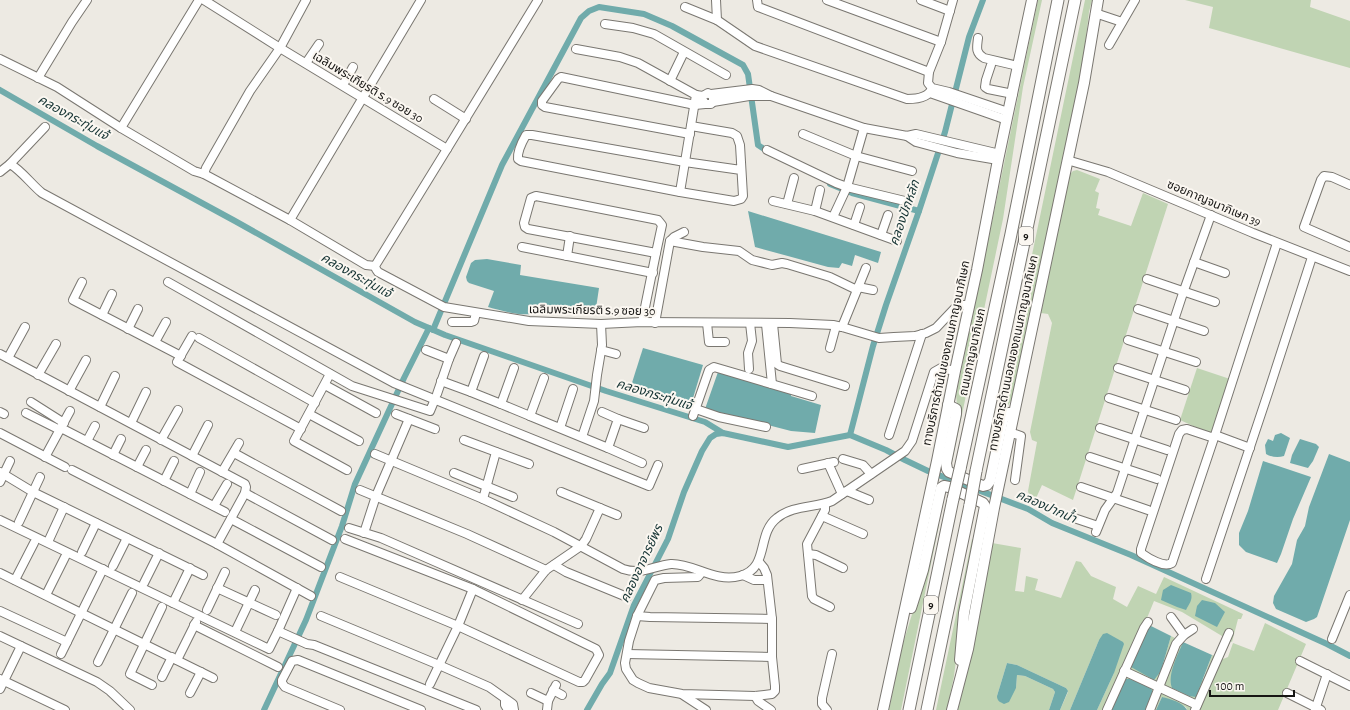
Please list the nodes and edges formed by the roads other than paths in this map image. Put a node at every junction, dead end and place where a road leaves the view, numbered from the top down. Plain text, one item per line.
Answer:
1 (87, 0) edge
2 (199, 0) edge
3 (204, 0) edge
4 (306, 0) edge
5 (421, 0) edge
6 (538, 0) edge
7 (716, 0) edge
8 (757, 0) edge
9 (827, 0) edge
10 (921, 0) edge
11 (953, 0) edge
12 (1032, 0) edge
13 (1058, 0) edge
14 (1075, 0) edge
15 (1098, 0) edge
16 (1135, 0) edge
17 (684, 7) dead end
18 (950, 11) junction
19 (1095, 13) junction
20 (717, 20) junction
21 (1122, 22) junction
22 (604, 24) dead end
23 (978, 38) dead end
24 (941, 42) junction
25 (319, 44) dead end
26 (1109, 45) dead end
27 (280, 48) junction
28 (576, 49) dead end
29 (684, 52) junction
30 (0, 59) edge
31 (306, 63) junction
32 (991, 65) dead end
33 (1018, 66) junction
34 (354, 68) dead end
35 (929, 72) junction
36 (726, 75) dead end
37 (38, 78) junction
38 (670, 81) junction
39 (344, 85) junction
40 (931, 91) junction
41 (1013, 94) junction
42 (363, 97) junction
43 (706, 98) junction
44 (434, 99) dead end
45 (961, 100) junction
46 (695, 105) junction
47 (1008, 116) junction
48 (466, 119) junction
49 (45, 127) dead end
50 (120, 128) junction
51 (864, 128) junction
52 (691, 130) junction
53 (803, 134) dead end
54 (447, 149) junction
55 (767, 150) dead end
56 (856, 156) junction
57 (999, 157) junction
58 (1067, 160) junction
59 (686, 162) junction
60 (10, 164) junction
61 (741, 170) junction
62 (912, 171) dead end
63 (0, 172) edge
64 (204, 174) junction
65 (794, 178) dead end
66 (1350, 185) edge
67 (846, 188) junction
68 (820, 190) dead end
69 (680, 192) junction
70 (773, 201) dead end
71 (909, 202) dead end
72 (787, 204) junction
73 (860, 207) dead end
74 (815, 211) junction
75 (1211, 215) junction
76 (888, 216) dead end
77 (833, 217) junction
78 (290, 220) junction
79 (854, 225) junction
80 (684, 232) dead end
81 (881, 235) junction
82 (570, 236) junction
83 (670, 241) junction
84 (898, 241) dead end
85 (1277, 243) junction
86 (522, 247) dead end
87 (1350, 248) edge
88 (656, 253) junction
89 (567, 256) junction
90 (1312, 257) junction
91 (1194, 262) junction
92 (375, 266) junction
93 (866, 268) dead end
94 (1350, 271) edge
95 (653, 273) junction
96 (1225, 273) dead end
97 (1147, 280) dead end
98 (82, 282) dead end
99 (168, 282) dead end
100 (858, 288) junction
101 (873, 290) dead end
102 (1184, 291) junction
103 (112, 294) dead end
104 (1215, 302) dead end
105 (969, 305) junction
106 (138, 309) dead end
107 (1138, 309) dead end
108 (476, 313) junction
109 (102, 315) junction
110 (1174, 321) junction
111 (166, 322) dead end
112 (452, 322) dead end
113 (642, 322) junction
114 (655, 323) junction
115 (707, 323) junction
116 (750, 323) junction
117 (601, 324) junction
118 (770, 324) junction
119 (839, 326) junction
120 (25, 327) dead end
121 (128, 328) junction
122 (1204, 331) dead end
123 (922, 334) junction
124 (1128, 340) dead end
125 (155, 342) junction
126 (725, 342) dead end
127 (456, 343) dead end
128 (56, 344) dead end
129 (830, 348) dead end
130 (426, 350) dead end
131 (601, 350) junction
132 (1164, 351) junction
133 (0, 354) edge
134 (616, 354) dead end
135 (181, 356) junction
136 (484, 356) dead end
137 (8, 358) junction
138 (449, 359) junction
139 (86, 360) dead end
140 (1196, 362) dead end
141 (514, 368) dead end
142 (1118, 368) dead end
143 (749, 369) dead end
144 (955, 371) junction
145 (330, 374) junction
146 (38, 375) junction
147 (115, 376) dead end
148 (544, 378) dead end
149 (1154, 380) junction
150 (441, 381) junction
151 (772, 384) junction
152 (325, 385) junction
153 (845, 386) dead end
154 (573, 389) dead end
155 (1185, 390) dead end
156 (69, 391) junction
157 (146, 392) dead end
158 (471, 392) junction
159 (436, 396) junction
160 (812, 396) dead end
161 (1109, 398) dead end
162 (31, 402) dead end
163 (315, 403) junction
164 (501, 404) junction
165 (948, 405) junction
166 (100, 407) junction
167 (178, 410) dead end
168 (1144, 410) junction
169 (70, 411) dead end
170 (376, 412) dead end
171 (602, 412) dead end
172 (26, 413) dead end
173 (1013, 413) junction
174 (309, 414) junction
175 (396, 414) dead end
176 (530, 416) junction
177 (409, 419) junction
178 (618, 419) junction
179 (1176, 420) dead end
180 (131, 424) junction
181 (208, 425) dead end
182 (95, 426) dead end
183 (62, 427) junction
184 (766, 427) dead end
185 (560, 428) junction
186 (644, 428) dead end
187 (1100, 428) dead end
188 (301, 429) junction
189 (435, 429) dead end
190 (1010, 432) junction
191 (0, 433) edge
192 (889, 435) dead end
193 (582, 437) junction
194 (1214, 437) junction
195 (122, 439) dead end
196 (162, 440) junction
197 (464, 440) dead end
198 (1135, 440) junction
199 (87, 441) junction
200 (359, 441) dead end
201 (239, 443) dead end
202 (608, 448) junction
203 (1250, 448) junction
204 (146, 450) dead end
205 (1167, 450) dead end
206 (496, 452) junction
207 (234, 453) junction
208 (375, 454) dead end
209 (113, 455) junction
210 (192, 456) junction
211 (45, 457) junction
212 (1090, 457) dead end
213 (843, 459) dead end
214 (10, 461) dead end
215 (174, 461) dead end
216 (391, 462) junction
217 (642, 463) dead end
218 (529, 464) dead end
219 (658, 465) dead end
220 (137, 467) junction
221 (802, 469) dead end
222 (1125, 469) junction
223 (347, 470) dead end
224 (200, 472) dead end
225 (222, 472) junction
226 (454, 473) dead end
227 (871, 474) junction
228 (1, 476) edge
229 (40, 477) dead end
230 (1156, 479) dead end
231 (164, 480) junction
232 (1015, 480) dead end
233 (227, 484) dead end
234 (487, 486) junction
235 (1081, 487) dead end
236 (360, 490) dead end
237 (33, 492) junction
238 (561, 492) dead end
239 (245, 493) junction
240 (844, 493) junction
241 (190, 494) junction
242 (376, 496) junction
243 (513, 497) dead end
244 (1114, 498) junction
245 (483, 499) junction
246 (869, 500) dead end
247 (825, 504) junction
248 (214, 506) junction
249 (64, 507) junction
250 (600, 508) junction
251 (1148, 510) dead end
252 (341, 511) dead end
253 (225, 512) dead end
254 (617, 515) dead end
255 (822, 516) junction
256 (1071, 517) dead end
257 (231, 519) junction
258 (0, 520) edge
259 (19, 522) dead end
260 (96, 523) junction
261 (349, 528) dead end
262 (364, 533) junction
263 (863, 534) dead end
264 (127, 538) junction
265 (345, 538) dead end
266 (332, 540) dead end
267 (48, 542) junction
268 (34, 543) dead end
269 (217, 544) junction
270 (581, 546) junction
271 (82, 552) dead end
272 (159, 553) junction
273 (808, 554) junction
274 (65, 557) dead end
275 (759, 562) junction
276 (554, 565) junction
277 (113, 566) dead end
278 (321, 567) dead end
279 (190, 568) junction
280 (843, 568) dead end
281 (103, 569) junction
282 (546, 570) junction
283 (225, 572) dead end
284 (702, 572) junction
285 (0, 573) edge
286 (203, 575) dead end
287 (743, 575) junction
288 (340, 577) dead end
289 (1206, 579) dead end
290 (15, 580) junction
291 (767, 580) junction
292 (144, 583) dead end
293 (218, 588) junction
294 (297, 588) junction
295 (472, 589) junction
296 (255, 590) dead end
297 (132, 593) dead end
298 (46, 595) junction
299 (1350, 595) edge
300 (311, 596) dead end
301 (627, 597) dead end
302 (522, 600) junction
303 (249, 602) junction
304 (173, 603) junction
305 (162, 607) dead end
306 (830, 607) dead end
307 (207, 610) dead end
308 (0, 611) edge
309 (82, 613) junction
310 (964, 613) junction
311 (1342, 614) junction
312 (974, 615) junction
313 (199, 616) junction
314 (276, 616) dead end
315 (321, 616) dead end
316 (637, 616) junction
317 (1171, 617) dead end
318 (1350, 618) edge
319 (772, 619) junction
320 (1148, 622) dead end
321 (578, 624) dead end
322 (194, 625) junction
323 (458, 626) junction
324 (114, 628) junction
325 (1193, 629) dead end
326 (278, 631) junction
327 (235, 632) junction
328 (1229, 633) dead end
329 (1184, 635) junction
330 (0, 636) edge
331 (1332, 639) dead end
332 (67, 642) junction
333 (144, 643) junction
334 (898, 643) junction
335 (21, 646) junction
336 (61, 654) dead end
337 (627, 654) junction
338 (832, 654) dead end
339 (772, 657) junction
340 (174, 659) junction
341 (1300, 661) dead end
342 (98, 662) dead end
343 (439, 665) junction
344 (278, 667) dead end
345 (1124, 671) junction
346 (201, 672) junction
347 (1327, 674) junction
348 (162, 677) dead end
349 (213, 678) dead end
350 (2, 680) edge
351 (430, 684) dead end
352 (152, 685) dead end
353 (1350, 686) edge
354 (1160, 687) junction
355 (0, 689) edge
356 (956, 689) junction
357 (190, 693) dead end
358 (531, 693) dead end
359 (1287, 693) dead end
360 (682, 694) junction
361 (562, 695) dead end
362 (755, 696) junction
363 (506, 700) junction
364 (548, 701) junction
365 (1196, 707) edge
366 (1317, 709) edge
367 (66, 710) edge
368 (130, 710) edge
369 (340, 710) edge
370 (421, 710) edge
371 (476, 710) edge
372 (508, 710) edge
373 (514, 710) edge
374 (547, 710) edge
375 (706, 710) edge
376 (771, 710) edge
377 (827, 710) edge
378 (883, 710) edge
379 (909, 710) edge
380 (927, 710) edge
381 (952, 710) edge
382 (1107, 710) edge
383 (1150, 710) edge

1 - 37 street
2 - 50 street
3 - 27 street, เฉลิมพระเกียรติ ร.9 ซอย 30
4 - 27 street
5 - 42 street
6 - 48 street
7 - 20 street
8 - 35 street
9 - 24 street
10 - 18 street
11 - 18 street
12 - 33 main road, ทางบริการด้านในของถนนกาญจนาภิเษก
13 - 379 highway, ถนนกาญจนาภิเษก / 9, bridge
14 - 380 highway, 9, bridge
15 - 19 main road, ทางบริการด้านนอกของถนนกาญจนาภิเษก
16 - 21 street
17 - 20 street
18 - 24 street
19 - 21 street
19 - 58 main road, ทางบริการด้านนอกของถนนกาญจนาภิเษก
20 - 40 street
21 - 26 street
22 - 29 street
23 - 33 street
24 - 35 street
25 - 31 street
27 - 31 street, เฉลิมพระเกียรติ ร.9 ซอย 30
27 - 64 street
28 - 38 street
29 - 36 street
29 - 38 street
30 - 37 street, เฉลิมพระเกียรติ ร.9 ซอย 30
31 - 39 street, เฉลิมพระเกียรติ ร.9 ซอย 30
32 - 41 street
33 - 41 main road, ทางบริการด้านในของถนนกาญจนาภิเษก
34 - 39 street
35 - 40 street
37 - 50 street, เฉลิมพระเกียรติ ร.9 ซอย 30
38 - 43 street
39 - 42 street, เฉลิมพระเกียรติ ร.9 ซอย 30
40 - 45 street
40 - 45 street
41 - 47 main road, ทางบริการด้านในของถนนกาญจนาภิเษก
42 - 54 street, เฉลิมพระเกียรติ ร.9 ซอย 30
42 - 78 street
43 - 46 street
43 - 51 street
44 - 48 street
45 - 47 street
46 - 52 street
46 - 52 street
47 - 57 main road, ทางบริการด้านในของถนนกาญจนาภิเษก
48 - 54 street
49 - 60 street
50 - 64 street, เฉลิมพระเกียรติ ร.9 ซอย 30
51 - 56 street
51 - 57 street
52 - 59 street
52 - 61 street
53 - 56 street
54 - 92 street
55 - 67 street
56 - 62 street
56 - 67 street
57 - 105 main road, ทางบริการด้านในของถนนกาญจนาภิเษก
58 - 75 street, ซอยกาญจนาภิเษก 39
58 - 173 main road, ทางบริการด้านนอกของถนนกาญจนาภิเษก
59 - 61 street
59 - 69 street
59 - 69 street
60 - 63 street
60 - 159 street
61 - 69 street
64 - 78 street, เฉลิมพระเกียรติ ร.9 ซอย 30
65 - 72 street
66 - 87 street
67 - 71 street
67 - 77 street
68 - 74 street
70 - 72 street
72 - 74 street
73 - 79 street
74 - 77 street
75 - 85 street, ซอยกาญจนาภิเษก 39
75 - 91 street
76 - 81 street
77 - 79 street
78 - 92 street, เฉลิมพระเกียรติ ร.9 ซอย 30
79 - 81 street
80 - 83 street
81 - 84 street
82 - 88 street
82 - 88 street
82 - 89 street
83 - 100 street
83 - 114 street
85 - 90 street, ซอยกาญจนาภิเษก 39
85 - 194 street
86 - 89 street
88 - 95 street
89 - 95 street
90 - 94 street, ซอยกาญจนาภิเษก 39
90 - 203 street
91 - 96 street
91 - 102 street
92 - 108 street, เฉลิมพระเกียรติ ร.9 ซอย 30
93 - 100 street
95 - 113 street
97 - 102 street
98 - 109 street
99 - 145 street
100 - 101 street
100 - 119 street
102 - 104 street
102 - 110 street
103 - 109 street
105 - 123 street, เฉลิมพระเกียรติ ร.9 ซอย 30
105 - 144 main road, ทางบริการด้านในของถนนกาญจนาภิเษก
106 - 121 street
107 - 110 street
108 - 112 street
108 - 117 street, เฉลิมพระเกียรติ ร.9 ซอย 30
109 - 121 street
110 - 122 street
110 - 132 street
111 - 125 street
113 - 114 street, เฉลิมพระเกียรติ ร.9 ซอย 30
113 - 117 street, เฉลิมพระเกียรติ ร.9 ซอย 30
114 - 115 street, เฉลิมพระเกียรติ ร.9 ซอย 30
115 - 116 street, เฉลิมพระเกียรติ ร.9 ซอย 30
115 - 126 street
116 - 118 street, เฉลิมพระเกียรติ ร.9 ซอย 30
116 - 143 street
117 - 131 street
118 - 119 street, เฉลิมพระเกียรติ ร.9 ซอย 30
118 - 151 street
118 - 153 street
119 - 123 street, เฉลิมพระเกียรติ ร.9 ซอย 30
119 - 129 street
120 - 137 street
121 - 125 street
123 - 192 street
124 - 132 street
125 - 135 street
127 - 138 street
128 - 146 street
130 - 138 street
131 - 134 street
131 - 193 street
132 - 140 street
132 - 149 street
133 - 137 street
135 - 163 street
135 - 188 street
136 - 158 street
137 - 146 street
138 - 150 street
139 - 156 street
141 - 164 street
142 - 149 street
144 - 165 main road, ทางบริการด้านในของถนนกาญจนาภิเษก
144 - 227 street
145 - 152 street
145 - 159 street
146 - 156 street
147 - 166 street
148 - 176 street
149 - 155 street
149 - 168 street
150 - 158 street
150 - 159 street
151 - 160 street
151 - 184 street
152 - 163 street
152 - 170 street
154 - 185 street
156 - 166 street
157 - 180 street
158 - 164 street
159 - 219 street
161 - 168 street
162 - 183 street
163 - 174 street
164 - 176 street
165 - 173 main road
165 - 334 main road, ทางบริการด้านในของถนนกาญจนาภิเษก
166 - 180 street
167 - 196 street
168 - 179 street
168 - 198 street
169 - 183 street
171 - 178 street
172 - 183 street
173 - 190 main road, ทางบริการด้านนอกของถนนกาญจนาภิเษก
174 - 188 street
174 - 200 street
175 - 177 street
176 - 185 street
177 - 189 street
177 - 216 street
178 - 186 street
178 - 202 street
180 - 196 street
181 - 210 street
182 - 199 street
183 - 199 street
183 - 211 street
185 - 193 street
187 - 198 street
188 - 223 street
190 - 232 street
190 - 312 main road, ทางบริการด้านนอกของถนนกาญจนาภิเษก
191 - 211 street
193 - 202 street
194 - 194 street
194 - 203 street
195 - 209 street
196 - 210 street
197 - 206 street
198 - 205 street
198 - 222 street
199 - 209 street
201 - 207 street
202 - 217 street
203 - 289 street
204 - 220 street
206 - 218 street
206 - 234 street
207 - 225 street
207 - 252 street
208 - 216 street
209 - 220 street
210 - 225 street
211 - 269 street
212 - 222 street
213 - 227 street
214 - 228 street
215 - 231 street
216 - 242 street
216 - 245 street
220 - 231 street
221 - 240 street
222 - 230 street
222 - 244 street
224 - 241 street
225 - 239 street
226 - 234 street
227 - 240 street
228 - 237 street
229 - 237 street
231 - 241 street
233 - 248 street
234 - 243 street
234 - 245 street
235 - 244 street
236 - 242 street
237 - 249 street
237 - 259 street
238 - 250 street
239 - 257 street
239 - 266 street
240 - 246 street
240 - 247 street
241 - 248 street
242 - 262 street
242 - 282 street
244 - 251 street
244 - 256 street
245 - 270 street
247 - 255 street
247 - 275 street
248 - 253 street
249 - 260 street
249 - 267 street
250 - 254 street
250 - 270 street
255 - 263 street
255 - 273 street
257 - 269 street
257 - 278 street
258 - 267 street
260 - 264 street
260 - 271 street
261 - 262 street
262 - 302 street
264 - 272 street
264 - 277 street
265 - 295 street
267 - 281 street
268 - 290 street
269 - 294 street
270 - 276 street
270 - 284 street
272 - 279 street
272 - 292 street
273 - 280 street
273 - 306 street
274 - 298 street
275 - 287 street
275 - 291 street
276 - 282 street
276 - 301 street
279 - 286 street
279 - 304 street
281 - 304 street
281 - 309 street
282 - 302 street
283 - 293 street
284 - 287 street
284 - 316 street
285 - 290 street
287 - 291 street
288 - 323 street
290 - 298 street
291 - 319 street
293 - 303 street
293 - 307 street
294 - 300 street
294 - 326 street
295 - 323 street
295 - 323 street
296 - 303 street
297 - 324 street
298 - 309 street
299 - 311 street
302 - 321 street
303 - 314 street
303 - 327 street
304 - 313 street
305 - 333 street
308 - 332 street
309 - 324 street
309 - 332 street
310 - 312 main road
310 - 334 main road
310 - 356 main road
311 - 318 street
311 - 331 street
312 - 356 main road, ทางบริการด้านนอกของถนนกาญจนาภิเษก
313 - 322 street
313 - 327 street
315 - 343 street
316 - 319 street
316 - 337 street
317 - 329 street
319 - 339 street
320 - 345 street
322 - 340 street
322 - 344 street
323 - 343 street
324 - 333 street
324 - 342 street
325 - 329 street
326 - 327 street
326 - 371 street
328 - 365 street
329 - 354 street
330 - 335 street
332 - 336 street
333 - 340 street
333 - 352 street
334 - 378 main road, ทางบริการด้านในของถนนกาญจนาภิเษก
335 - 350 street
335 - 368 street
337 - 339 street
337 - 360 street
338 - 377 street
339 - 362 street
340 - 346 street
340 - 348 street
341 - 347 street
343 - 351 street
343 - 363 street
345 - 354 street
345 - 382 street
346 - 349 street
346 - 357 street
347 - 353 street
347 - 366 street
350 - 355 street
350 - 367 street
354 - 365 street
354 - 383 street
356 - 381 main road, ทางบริการด้านนอกของถนนกาญจนาภิเษก
358 - 364 street
359 - 366 street
360 - 362 street
360 - 375 street
361 - 364 street
362 - 376 street
363 - 372 street
363 - 373 street
364 - 374 street
369 - 370 street

